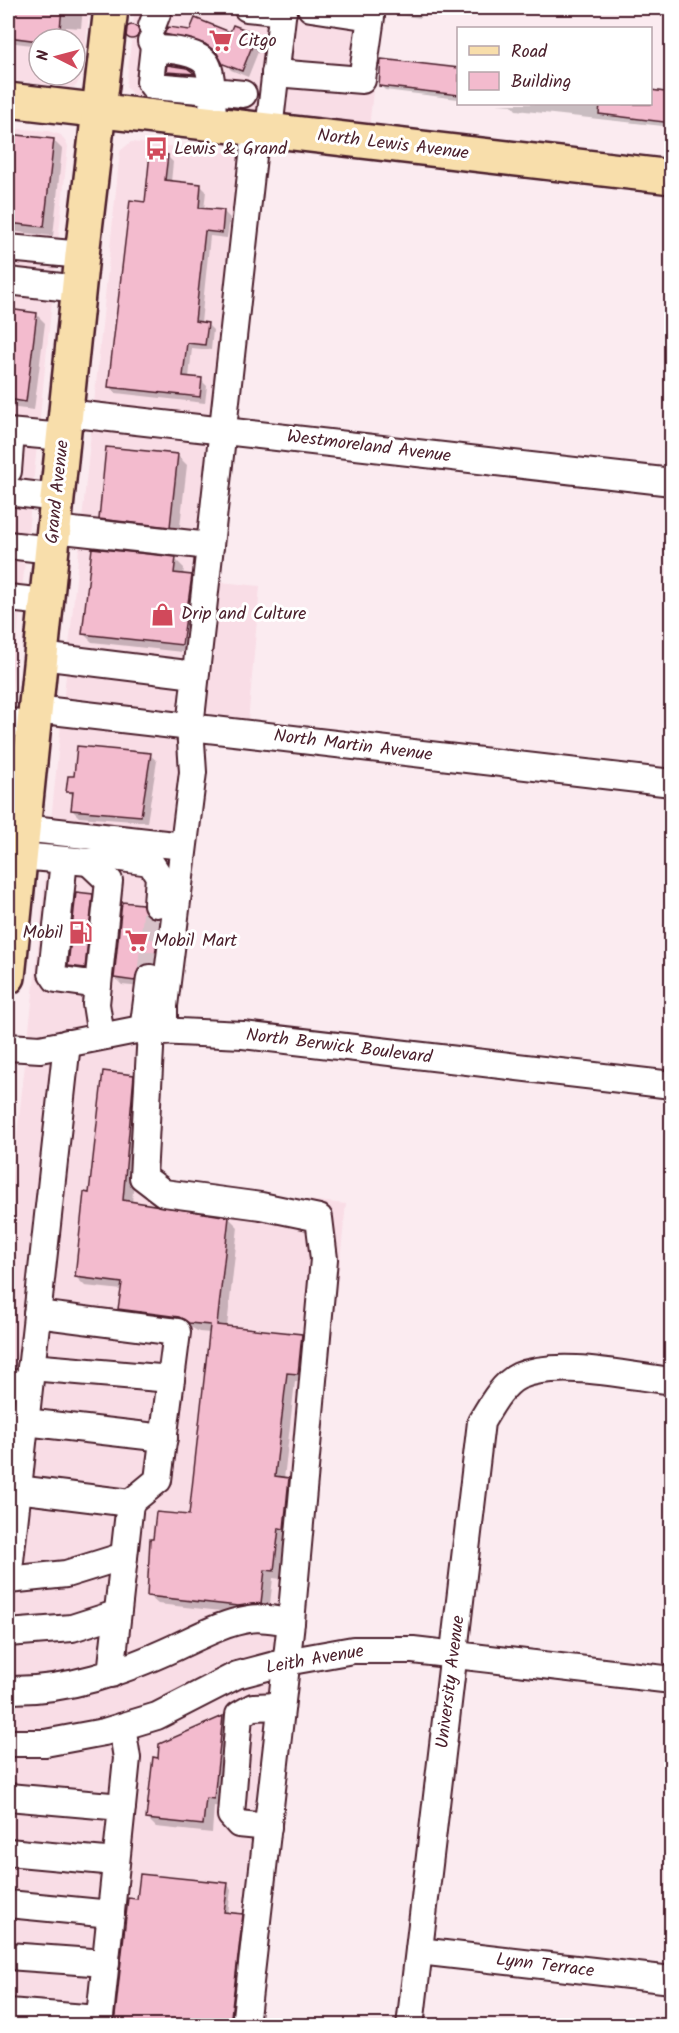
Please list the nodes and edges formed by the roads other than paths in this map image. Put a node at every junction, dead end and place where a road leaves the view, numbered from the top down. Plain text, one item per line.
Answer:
1 (111, 8) edge
2 (247, 8) edge
3 (311, 8) edge
4 (283, 10) edge
5 (156, 32) edge
6 (275, 73) junction
7 (212, 91) junction
8 (243, 94) dead end
9 (8, 100) edge
10 (99, 111) junction
11 (213, 124) junction
12 (263, 130) junction
13 (672, 177) edge
14 (8, 248) edge
15 (82, 255) junction
16 (8, 281) edge
17 (79, 289) junction
18 (65, 425) junction
19 (224, 430) junction
20 (9, 433) edge
21 (8, 471) edge
22 (672, 482) edge
23 (8, 492) edge
24 (57, 498) junction
25 (52, 540) junction
26 (8, 545) edge
27 (210, 546) junction
28 (8, 598) edge
29 (46, 602) junction
30 (41, 656) junction
31 (195, 675) junction
32 (25, 718) edge
33 (190, 727) junction
34 (672, 783) edge
35 (21, 842) junction
36 (183, 846) junction
37 (77, 861) junction
38 (157, 904) tunnel mouth
39 (8, 977) edge
40 (150, 978) tunnel mouth
41 (98, 985) junction
42 (153, 1031) junction
43 (101, 1036) junction
44 (67, 1043) junction
45 (8, 1047) edge
46 (672, 1085) edge
47 (37, 1314) junction
48 (22, 1378) edge
49 (171, 1379) junction
50 (672, 1381) edge
51 (16, 1421) edge
52 (164, 1438) junction
53 (17, 1489) junction
54 (130, 1503) junction
55 (124, 1556) junction
56 (8, 1580) edge
57 (116, 1614) junction
58 (291, 1622) junction
59 (8, 1633) edge
60 (454, 1654) junction
61 (286, 1662) junction
62 (111, 1674) junction
63 (672, 1680) edge
64 (8, 1690) edge
65 (280, 1706) junction
66 (122, 1727) junction
67 (8, 1743) edge
68 (8, 1797) edge
69 (122, 1807) junction
70 (268, 1827) junction
71 (8, 1852) edge
72 (116, 1862) junction
73 (8, 1904) edge
74 (111, 1914) junction
75 (419, 1951) junction
76 (8, 1956) edge
77 (106, 1963) junction
78 (672, 1980) edge
79 (8, 2012) edge
80 (99, 2022) edge
81 (244, 2025) edge
82 (410, 2025) edge

1 - 10 main road, Grand Avenue
2 - 4 street
3 - 6 street
4 - 6 street
5 - 7 street
5 - 7 street
6 - 12 street
7 - 8 street
7 - 11 street
9 - 10 main road, North Lewis Avenue
10 - 11 main road, North Lewis Avenue
10 - 15 main road, Grand Avenue
11 - 12 main road, North Lewis Avenue
12 - 13 main road, North Lewis Avenue
12 - 19 street
14 - 15 street
15 - 17 main road, Grand Avenue
16 - 17 street
17 - 18 main road, Grand Avenue
18 - 19 street, Westmoreland Avenue
18 - 20 street, Westmoreland Avenue
18 - 24 main road, Grand Avenue
19 - 22 street, Westmoreland Avenue
19 - 27 street
20 - 21 street
23 - 24 street
24 - 25 main road, Grand Avenue
25 - 26 street
25 - 27 street
25 - 29 main road, Grand Avenue
27 - 31 street
28 - 29 street
29 - 30 main road, Grand Avenue
30 - 31 street
30 - 32 main road, Grand Avenue
31 - 33 street
32 - 33 street, North Martin Avenue
32 - 35 main road, Grand Avenue
33 - 34 street, North Martin Avenue
33 - 36 street
35 - 36 street
35 - 37 street
35 - 39 main road, Grand Avenue
36 - 42 street
37 - 38 street
37 - 41 street
37 - 41 street
40 - 42 street
41 - 43 street
42 - 43 street, North Berwick Boulevard
42 - 46 street, North Berwick Boulevard
42 - 58 street
43 - 44 street, North Berwick Boulevard
44 - 45 street, North Berwick Boulevard
44 - 47 street
47 - 48 street
47 - 49 street
48 - 49 street
48 - 51 street
49 - 52 street
50 - 60 street, University Avenue
51 - 52 street
51 - 53 street
52 - 54 street
53 - 54 street
53 - 56 street
54 - 55 street
55 - 56 street
55 - 57 street
57 - 59 street
57 - 62 street
58 - 61 street
58 - 62 street
60 - 61 street, Leith Avenue
60 - 63 street, Leith Avenue
60 - 75 street, University Avenue
61 - 65 street
61 - 66 street, Leith Avenue
62 - 64 street
65 - 70 street
65 - 70 street
66 - 67 street, Leith Avenue
66 - 69 street
68 - 69 street
69 - 72 street
70 - 81 street
71 - 72 street
72 - 74 street
73 - 74 street
74 - 77 street
75 - 78 street, Lynn Terrace
75 - 82 street, University Avenue
76 - 77 street
77 - 80 street
79 - 80 street

